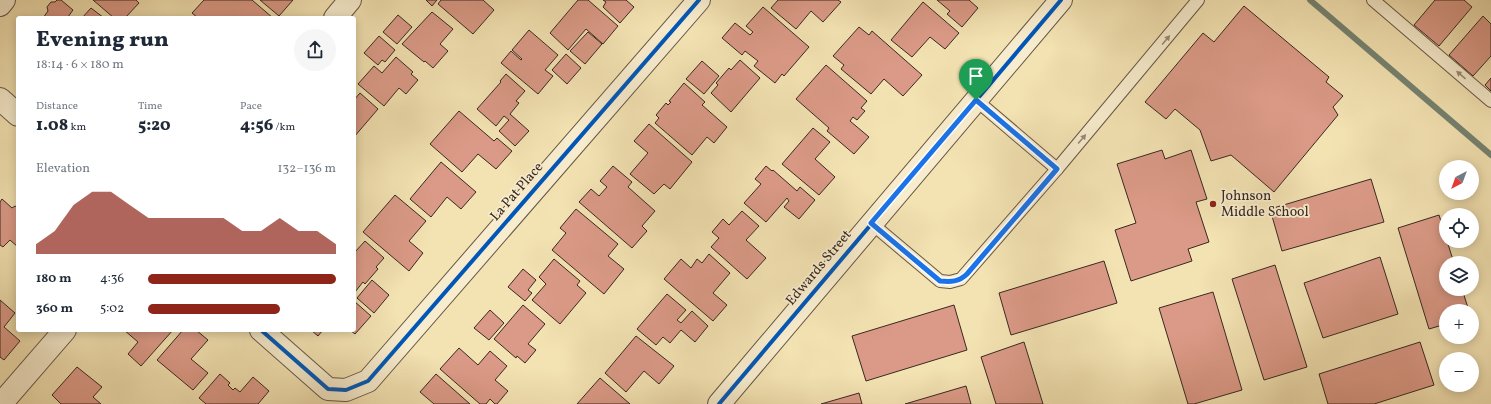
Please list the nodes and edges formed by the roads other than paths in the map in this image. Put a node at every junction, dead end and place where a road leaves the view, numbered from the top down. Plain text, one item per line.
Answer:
1 (4, 0) edge
2 (350, 0) edge
3 (699, 0) edge
4 (1061, 0) edge
5 (1198, 0) edge
6 (1373, 0) edge
7 (0, 5) edge
8 (337, 16) edge
9 (0, 99) edge
10 (976, 100) junction
11 (1491, 101) edge
12 (16, 113) edge
13 (1057, 169) junction
14 (871, 223) junction
15 (63, 332) edge
16 (263, 332) edge
17 (1, 404) edge
18 (720, 404) edge

1 - 7 street
2 - 8 street
3 - 16 street, La Pat Place
4 - 10 street, Edwards Street
13 -> 5 lane
11 -> 6 lane
9 - 12 street
10 - 13 lane
10 - 14 street, Edwards Street
13 - 14 lane
14 - 18 street, Edwards Street
15 - 17 street

